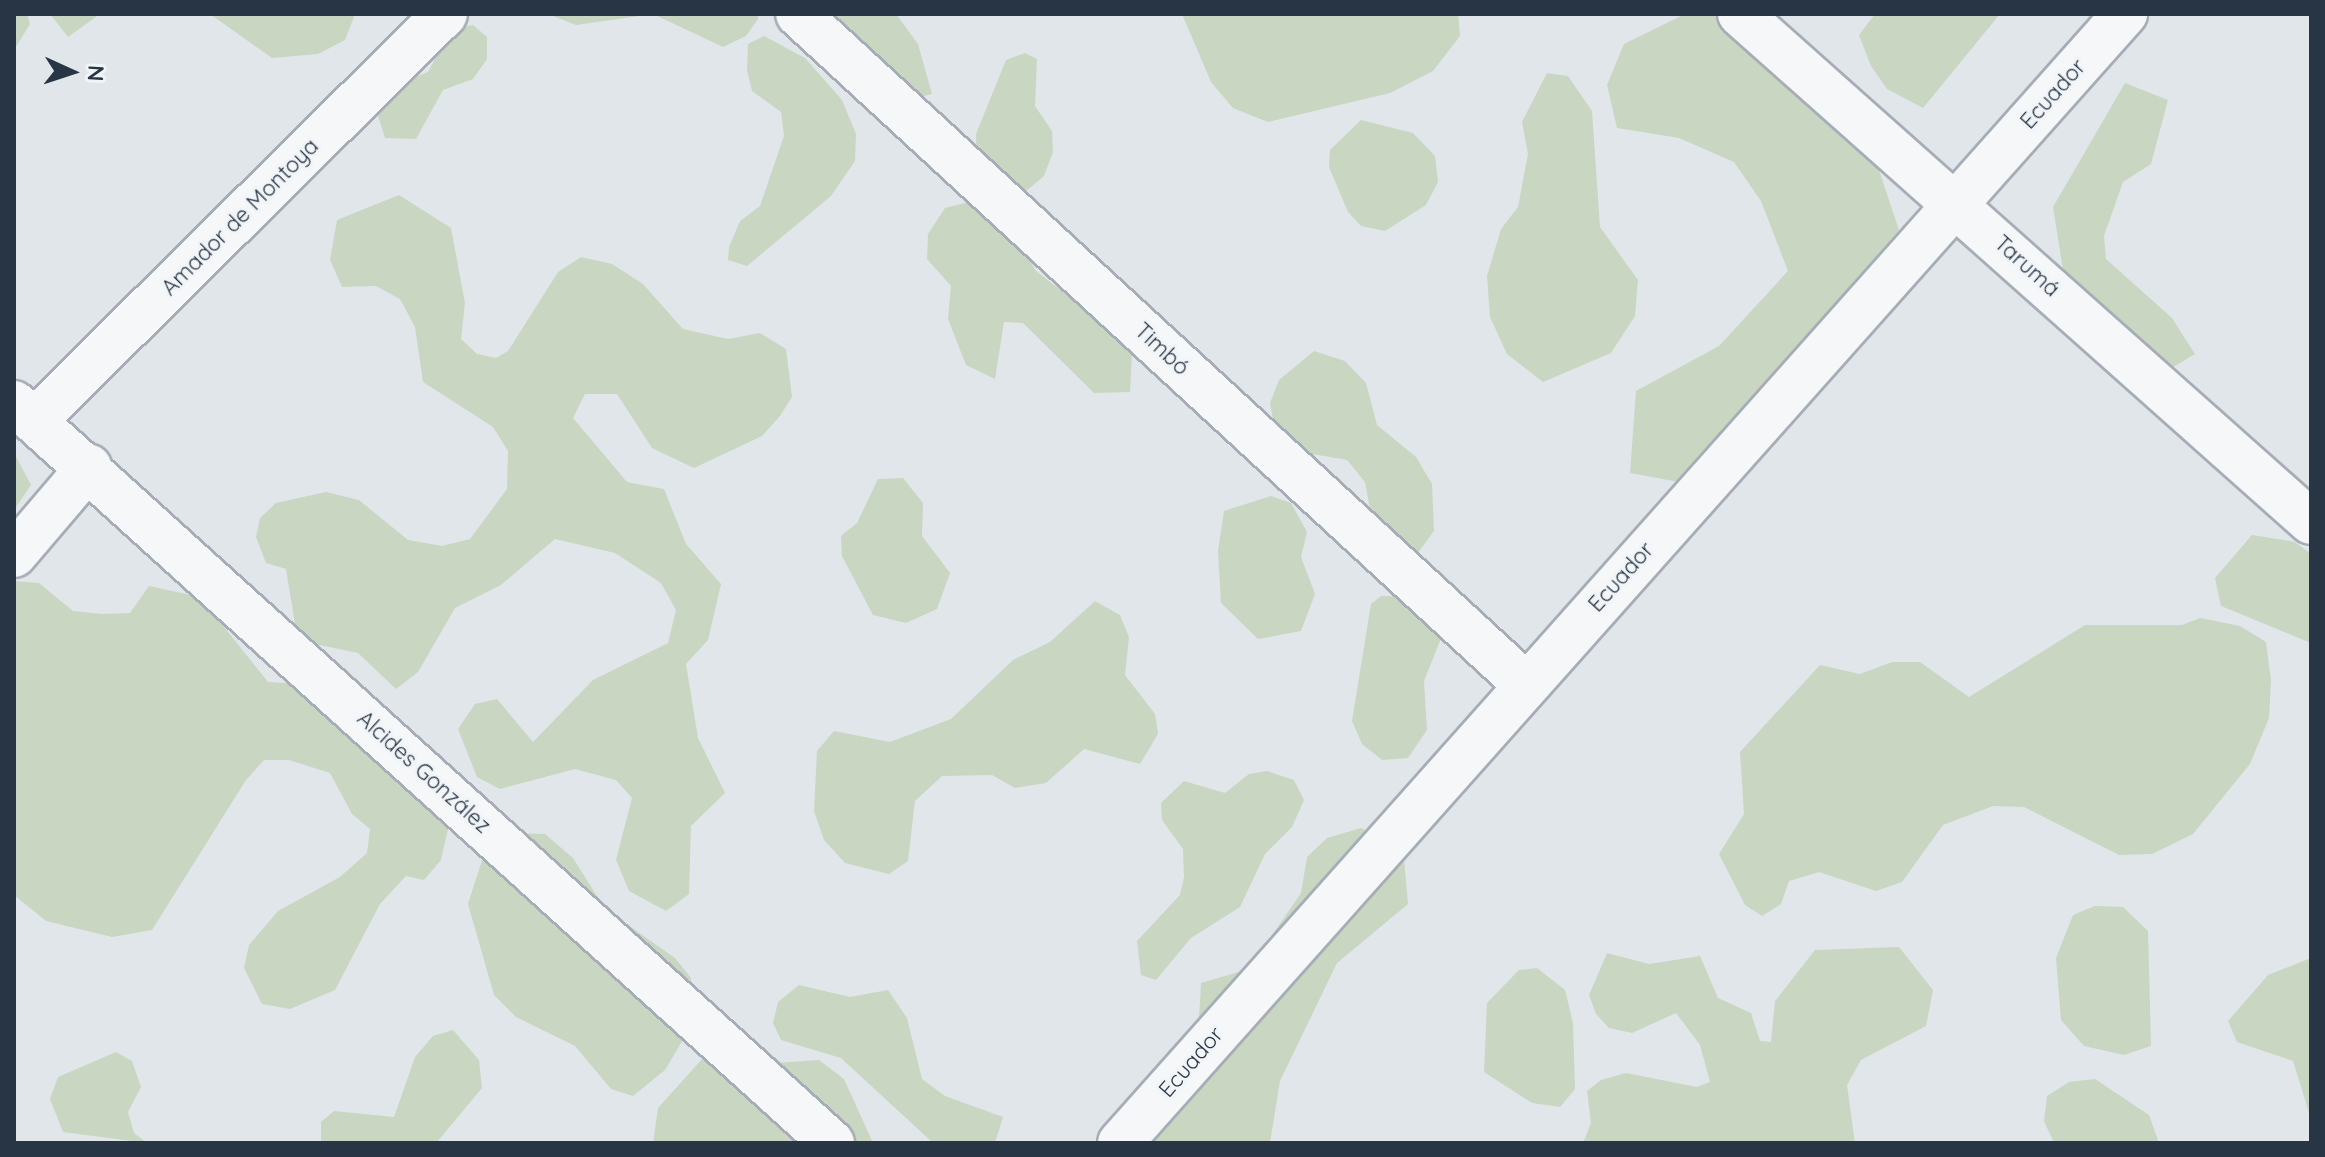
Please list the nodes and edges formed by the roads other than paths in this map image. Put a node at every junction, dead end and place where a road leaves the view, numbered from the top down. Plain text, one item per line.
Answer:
1 (445, 14) edge
2 (798, 14) edge
3 (1740, 14) edge
4 (2125, 14) edge
5 (1956, 202) junction
6 (24, 411) edge
7 (89, 467) junction
8 (2311, 522) edge
9 (14, 555) edge
10 (1525, 684) junction
11 (832, 1143) edge
12 (1120, 1143) edge

1 - 6 street, Amador de Montoya
2 - 10 street, Timbó
3 - 5 street, Tarumá
4 - 5 street, Ecuador
5 - 8 street, Tarumá
5 - 10 street, Ecuador
6 - 7 street, Alcides González
7 - 9 street
7 - 11 street, Alcides González
10 - 12 street, Ecuador

